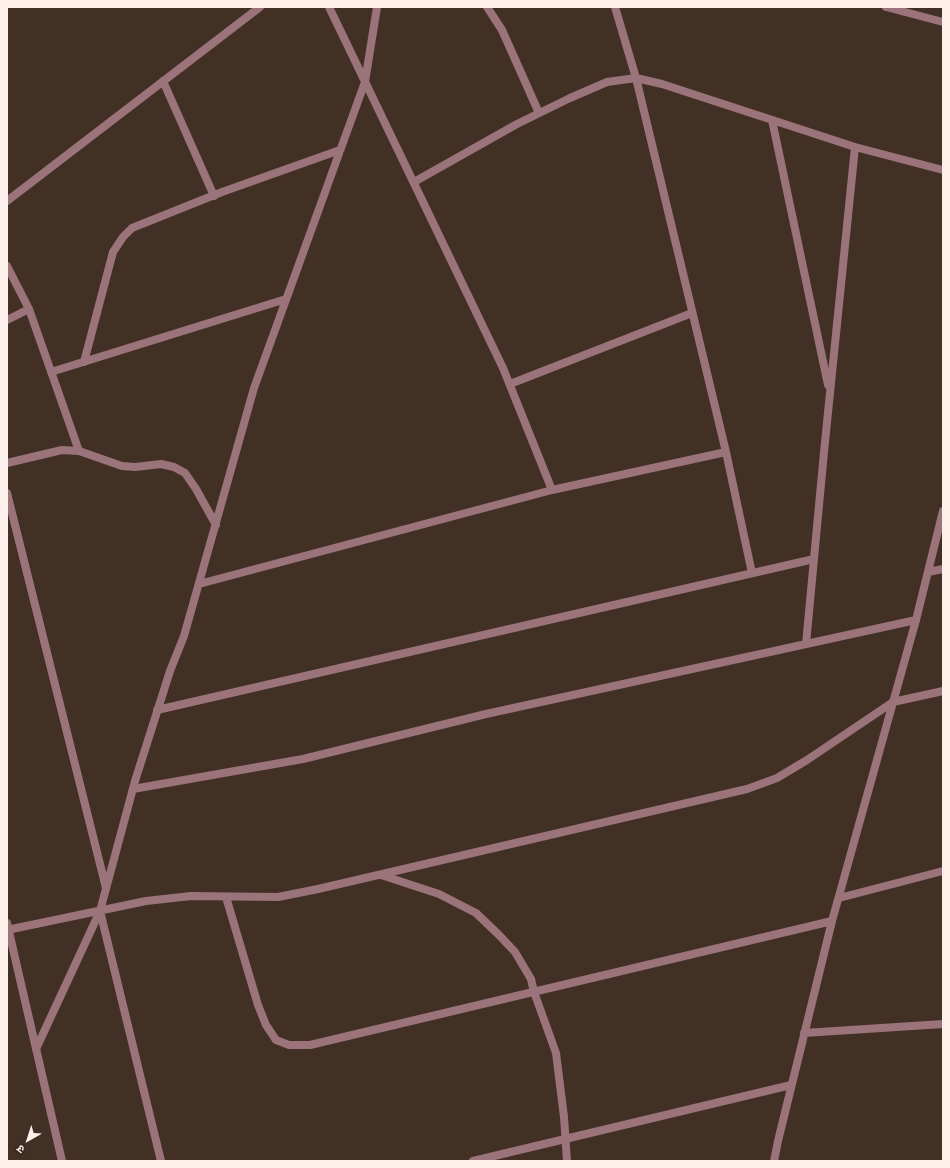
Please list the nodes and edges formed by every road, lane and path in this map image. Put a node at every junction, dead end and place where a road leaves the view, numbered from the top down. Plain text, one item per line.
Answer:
1 (260, 7) edge
2 (329, 7) edge
3 (377, 7) edge
4 (487, 7) edge
5 (615, 7) edge
6 (886, 7) edge
7 (943, 22) edge
8 (636, 78) junction
9 (163, 81) junction
10 (365, 82) junction
11 (539, 113) junction
12 (772, 120) junction
13 (855, 147) junction
14 (340, 150) junction
15 (943, 170) edge
16 (414, 182) junction
17 (214, 196) junction
18 (7, 201) edge
19 (7, 266) edge
20 (286, 299) junction
21 (29, 309) junction
22 (692, 313) junction
23 (7, 320) edge
24 (84, 362) junction
25 (51, 372) junction
26 (510, 384) junction
27 (830, 394) junction
28 (79, 451) junction
29 (726, 452) junction
30 (7, 463) edge
31 (552, 490) junction
32 (7, 493) edge
33 (943, 511) edge
34 (216, 525) junction
35 (814, 559) junction
36 (943, 569) edge
37 (928, 572) junction
38 (752, 573) junction
39 (199, 584) junction
40 (916, 620) junction
41 (806, 644) junction
42 (943, 691) edge
43 (893, 702) junction
44 (157, 710) junction
45 (133, 789) junction
46 (943, 871) edge
47 (380, 874) junction
48 (106, 889) junction
49 (226, 897) junction
50 (839, 898) junction
51 (100, 910) junction
52 (832, 921) junction
53 (8, 927) edge
54 (534, 992) junction
55 (943, 1024) edge
56 (804, 1033) junction
57 (36, 1049) junction
58 (792, 1086) junction
59 (565, 1140) junction
60 (62, 1161) edge
61 (161, 1161) edge
62 (473, 1161) edge
63 (567, 1161) edge
64 (774, 1161) edge

1 - 9 street
2 - 10 street
3 - 10 street
4 - 11 street
5 - 8 street
6 - 7 street
8 - 11 street
8 - 12 street
8 - 22 street
9 - 17 street
9 - 18 street
10 - 14 street
10 - 16 street
11 - 16 street
12 - 13 street
12 - 27 street
13 - 15 street
13 - 27 street
14 - 17 street
14 - 20 street
16 - 26 street
17 - 24 street
19 - 21 street
20 - 24 street
20 - 34 street
21 - 23 street
21 - 25 street
22 - 26 street
22 - 29 street
24 - 25 street
25 - 28 street
26 - 31 street
27 - 35 street
28 - 30 street
28 - 34 street
29 - 31 street
29 - 38 street
31 - 39 street
32 - 48 street
33 - 37 street
34 - 39 street
35 - 38 street
35 - 41 street
36 - 37 street
37 - 40 street
38 - 44 street
39 - 44 street
40 - 41 street
40 - 43 street
41 - 45 street
42 - 43 street
43 - 47 street
43 - 50 street
44 - 45 street
45 - 48 street
46 - 50 street
47 - 49 street
47 - 54 street
48 - 51 street
49 - 51 street
49 - 54 street
50 - 52 street
51 - 53 street
51 - 57 street
51 - 61 street
52 - 54 street
52 - 56 street
53 - 57 street
54 - 59 street
55 - 56 street
56 - 58 street
57 - 60 street
58 - 59 street
58 - 64 street
59 - 62 street
59 - 63 street

